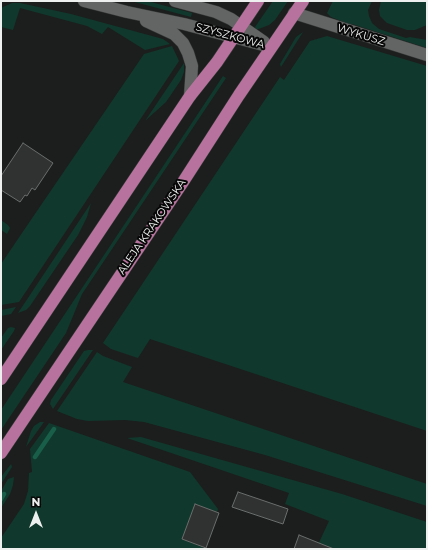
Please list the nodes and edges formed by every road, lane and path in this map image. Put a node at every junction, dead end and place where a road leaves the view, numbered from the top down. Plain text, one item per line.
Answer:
1 (84, 1) edge
2 (175, 1) edge
3 (258, 1) edge
4 (303, 1) edge
5 (127, 12) junction
6 (294, 13) junction
7 (241, 26) junction
8 (233, 37) junction
9 (271, 47) junction
10 (427, 55) edge
11 (190, 96) junction
12 (1, 379) edge
13 (1, 453) edge

1 - 5 street, SZYSZKOWA
2 - 7 street, SZYSZKOWA
3 - 7 main road
4 - 6 main road, ALEJA KRAKOWSKA
5 - 8 street, SZYSZKOWA
5 - 11 street
6 - 9 main road, ALEJA KRAKOWSKA
6 - 10 street, WYKUSZ
7 - 8 main road
7 - 9 street, SZYSZKOWA
8 - 9 street, SZYSZKOWA
8 - 11 main road
9 - 13 main road, ALEJA KRAKOWSKA
11 - 12 main road

